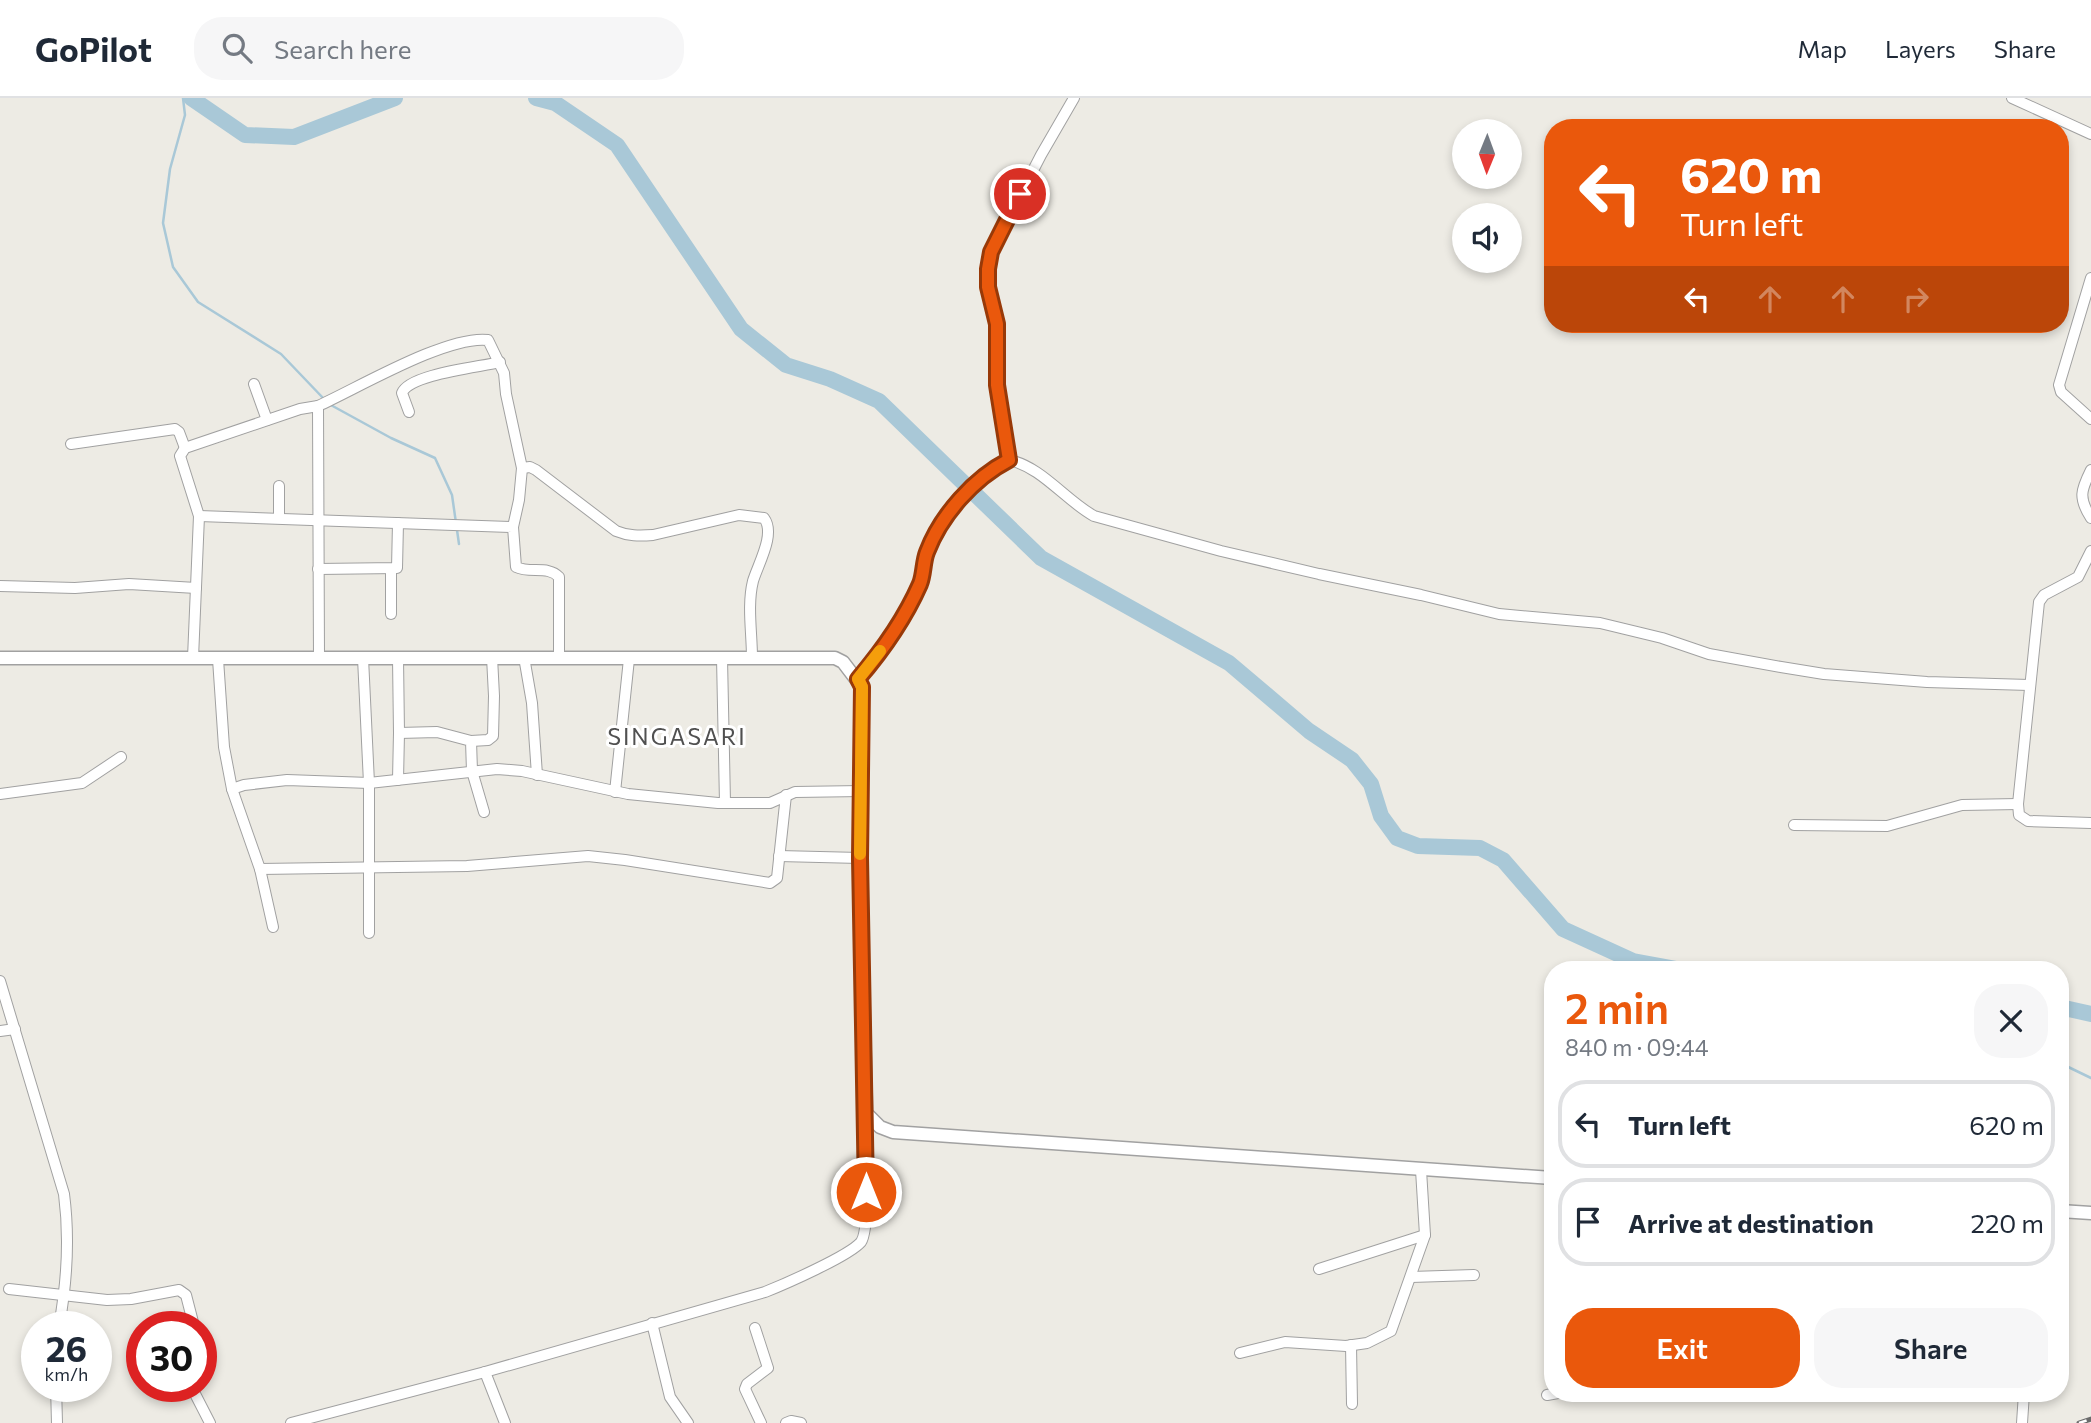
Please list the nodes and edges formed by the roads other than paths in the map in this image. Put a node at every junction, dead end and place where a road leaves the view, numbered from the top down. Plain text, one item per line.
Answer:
1 (1074, 98) edge
2 (2011, 98) edge
3 (2058, 119) edge
4 (2069, 124) edge
5 (2091, 134) edge
6 (2091, 278) edge
7 (500, 362) junction
8 (254, 384) dead end
9 (321, 405) junction
10 (409, 412) dead end
11 (2091, 419) edge
12 (267, 420) junction
13 (71, 444) dead end
14 (185, 448) junction
15 (1009, 460) junction
16 (522, 468) junction
17 (2091, 470) edge
18 (279, 486) dead end
19 (199, 516) junction
20 (279, 518) junction
21 (2091, 518) edge
22 (319, 519) junction
23 (398, 523) junction
24 (513, 527) junction
25 (2091, 551) edge
26 (318, 569) junction
27 (391, 570) junction
28 (0, 586) edge
29 (196, 588) junction
30 (391, 614) dead end
31 (492, 657) junction
32 (524, 657) junction
33 (559, 657) junction
34 (193, 658) junction
35 (319, 658) junction
36 (363, 658) junction
37 (398, 658) junction
38 (722, 658) junction
39 (752, 658) junction
40 (0, 659) edge
41 (218, 659) junction
42 (629, 659) junction
43 (858, 679) junction
44 (2029, 685) junction
45 (400, 733) junction
46 (471, 741) junction
47 (121, 757) dead end
48 (472, 771) junction
49 (537, 775) junction
50 (398, 780) junction
51 (369, 783) junction
52 (232, 789) junction
53 (862, 791) junction
54 (615, 792) junction
55 (0, 794) edge
56 (786, 795) junction
57 (725, 803) junction
58 (2018, 804) junction
59 (484, 812) dead end
60 (2091, 823) edge
61 (1794, 825) dead end
62 (779, 856) junction
63 (860, 858) junction
64 (369, 867) junction
65 (260, 869) junction
66 (272, 927) dead end
67 (369, 933) dead end
68 (0, 981) edge
69 (15, 1029) junction
70 (0, 1031) edge
71 (866, 1113) junction
72 (1421, 1170) junction
73 (1544, 1178) edge
74 (2069, 1211) edge
75 (2091, 1213) edge
76 (1425, 1235) junction
77 (1319, 1269) dead end
78 (1474, 1275) dead end
79 (1411, 1277) junction
80 (9, 1289) dead end
81 (64, 1296) junction
82 (62, 1311) edge
83 (192, 1311) edge
84 (652, 1324) junction
85 (755, 1328) dead end
86 (1351, 1345) junction
87 (1240, 1353) dead end
88 (485, 1372) junction
89 (56, 1402) edge
90 (199, 1402) edge
91 (2023, 1402) edge
92 (1352, 1404) dead end
93 (57, 1423) edge
94 (210, 1423) edge
95 (291, 1423) edge
96 (505, 1423) edge
97 (688, 1423) edge
98 (761, 1423) edge
99 (786, 1423) edge
100 (801, 1423) edge
101 (2022, 1423) edge

1 - 15 street
2 - 3 street
4 - 5 street
6 - 11 street
7 - 9 street
7 - 10 street
7 - 16 street
8 - 12 street
9 - 12 street
9 - 22 street
12 - 14 street
13 - 14 street
14 - 19 street
15 - 43 street
15 - 44 street
16 - 24 street
16 - 39 street
17 - 21 street
18 - 20 street
19 - 20 street
19 - 29 street
20 - 22 street
22 - 23 street
22 - 26 street
23 - 24 street
23 - 27 street
24 - 33 street
25 - 44 street
26 - 27 street
26 - 35 street
27 - 30 street
28 - 29 street
29 - 34 street
31 - 32 street
31 - 37 street
31 - 46 street
32 - 33 street
32 - 49 street
33 - 42 street
34 - 40 street
34 - 41 street
35 - 36 street
35 - 41 street
36 - 37 street
36 - 51 street
37 - 45 street
38 - 39 street
38 - 42 street
38 - 57 street
39 - 43 street
41 - 52 street
42 - 54 street
43 - 53 street
44 - 58 street
45 - 46 street
45 - 50 street
46 - 48 street
47 - 55 street
48 - 49 street
48 - 50 street
48 - 59 street
49 - 54 street
50 - 51 street
51 - 52 street
51 - 64 street
52 - 65 street
53 - 56 street
53 - 63 street
54 - 57 street
56 - 57 street
56 - 62 street
58 - 60 street
58 - 61 street
62 - 63 street
62 - 64 street
63 - 71 street
64 - 65 street
64 - 67 street
65 - 66 street
68 - 69 street
69 - 70 street
69 - 81 street
71 - 72 street
71 - 84 street
72 - 73 street
72 - 76 street
74 - 75 street
76 - 77 street
76 - 79 street
78 - 79 street
79 - 86 street
80 - 81 street
81 - 82 street
81 - 83 street
84 - 88 street
84 - 97 street
85 - 98 street
86 - 87 street
86 - 92 street
88 - 95 street
88 - 96 street
89 - 93 street
90 - 94 street
91 - 101 street
99 - 100 street

